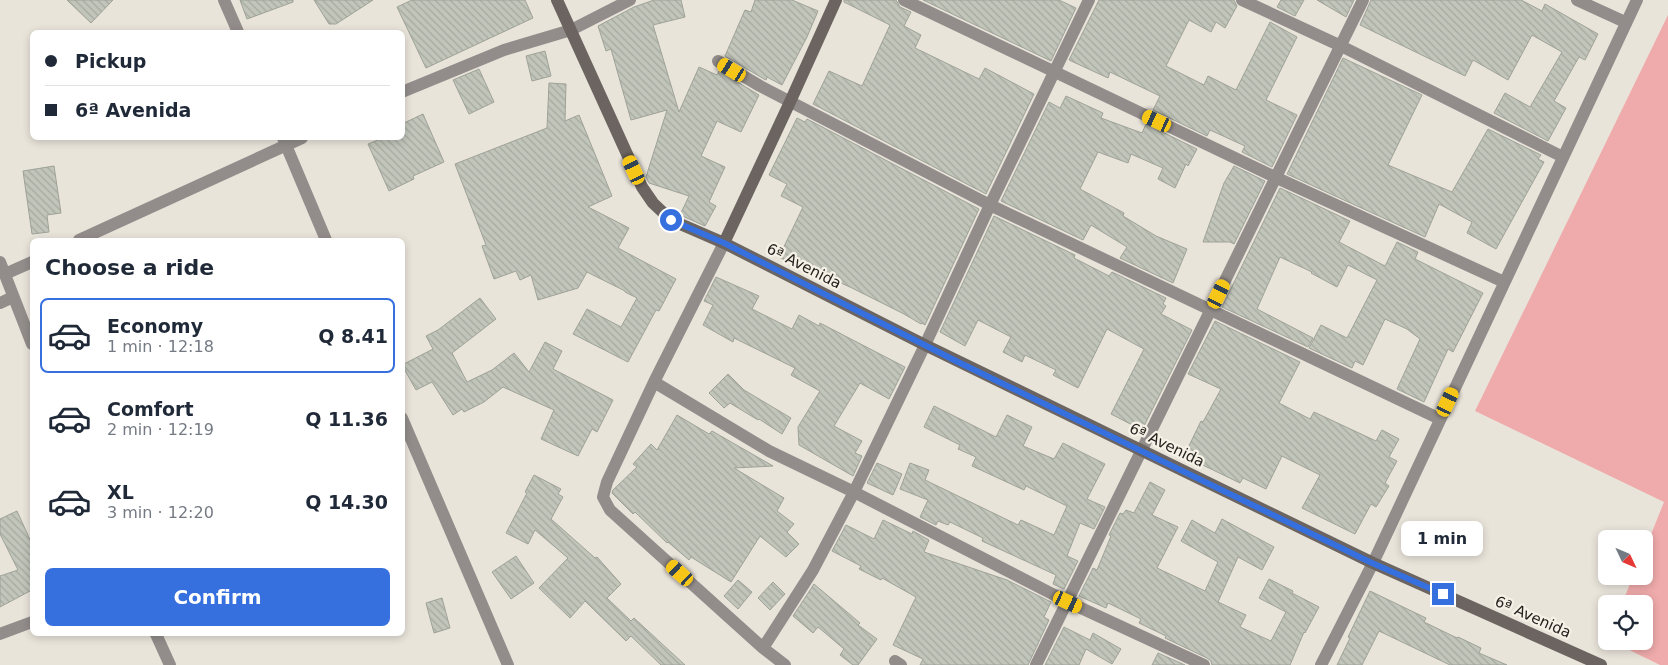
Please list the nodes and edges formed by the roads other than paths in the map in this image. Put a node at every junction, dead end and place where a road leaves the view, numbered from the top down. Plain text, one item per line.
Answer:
1 (224, 0) edge
2 (557, 0) edge
3 (630, 0) edge
4 (836, 0) edge
5 (904, 0) edge
6 (1089, 0) edge
7 (1242, 0) edge
8 (1363, 0) edge
9 (1578, 0) edge
10 (1637, 0) edge
11 (1626, 22) junction
12 (237, 30) edge
13 (571, 30) junction
14 (1341, 46) junction
15 (718, 61) dead end
16 (1054, 73) junction
17 (405, 91) edge
18 (790, 102) junction
19 (284, 141) edge
20 (1562, 158) junction
21 (1277, 178) junction
22 (990, 205) junction
23 (83, 238) edge
24 (325, 238) edge
25 (724, 243) junction
26 (30, 262) edge
27 (2, 268) edge
28 (1504, 282) junction
29 (13, 297) junction
30 (0, 303) edge
31 (1211, 311) junction
32 (30, 339) edge
33 (925, 345) junction
34 (654, 382) junction
35 (1440, 419) junction
36 (405, 425) edge
37 (1141, 451) junction
38 (854, 492) junction
39 (1372, 563) junction
40 (1068, 602) junction
41 (30, 623) edge
42 (0, 634) edge
43 (157, 636) edge
44 (763, 648) junction
45 (170, 665) edge
46 (508, 665) edge
47 (784, 665) edge
48 (1036, 665) edge
49 (1204, 665) edge
50 (1321, 665) edge
51 (1602, 665) edge

1 - 12 street
2 - 13 street, 6ª Avenida
3 - 13 street
4 - 18 street
5 - 16 street
6 - 16 street
7 - 14 street
8 - 14 street
9 - 11 street
10 - 11 street
11 - 20 street
13 - 17 street
13 - 25 street, 6ª Avenida
14 - 20 street
14 - 21 street
15 - 18 street
16 - 21 street
16 - 22 street
18 - 22 street
18 - 25 street
19 - 23 street
19 - 24 street
20 - 28 street
21 - 28 street
21 - 31 street
22 - 31 street
22 - 33 street
25 - 33 street, 6ª Avenida
25 - 34 street
26 - 27 street
27 - 29 street
28 - 35 street
29 - 30 street
29 - 32 street
31 - 35 street
31 - 37 street
33 - 37 street, 6ª Avenida
33 - 38 street
34 - 38 street
34 - 44 street
35 - 39 street
36 - 46 street
37 - 39 street, 6ª Avenida
37 - 40 street
38 - 40 street
38 - 44 street
39 - 50 street
39 - 51 street, 6ª Avenida
40 - 48 street
40 - 49 street
41 - 42 street
43 - 45 street
44 - 47 street

